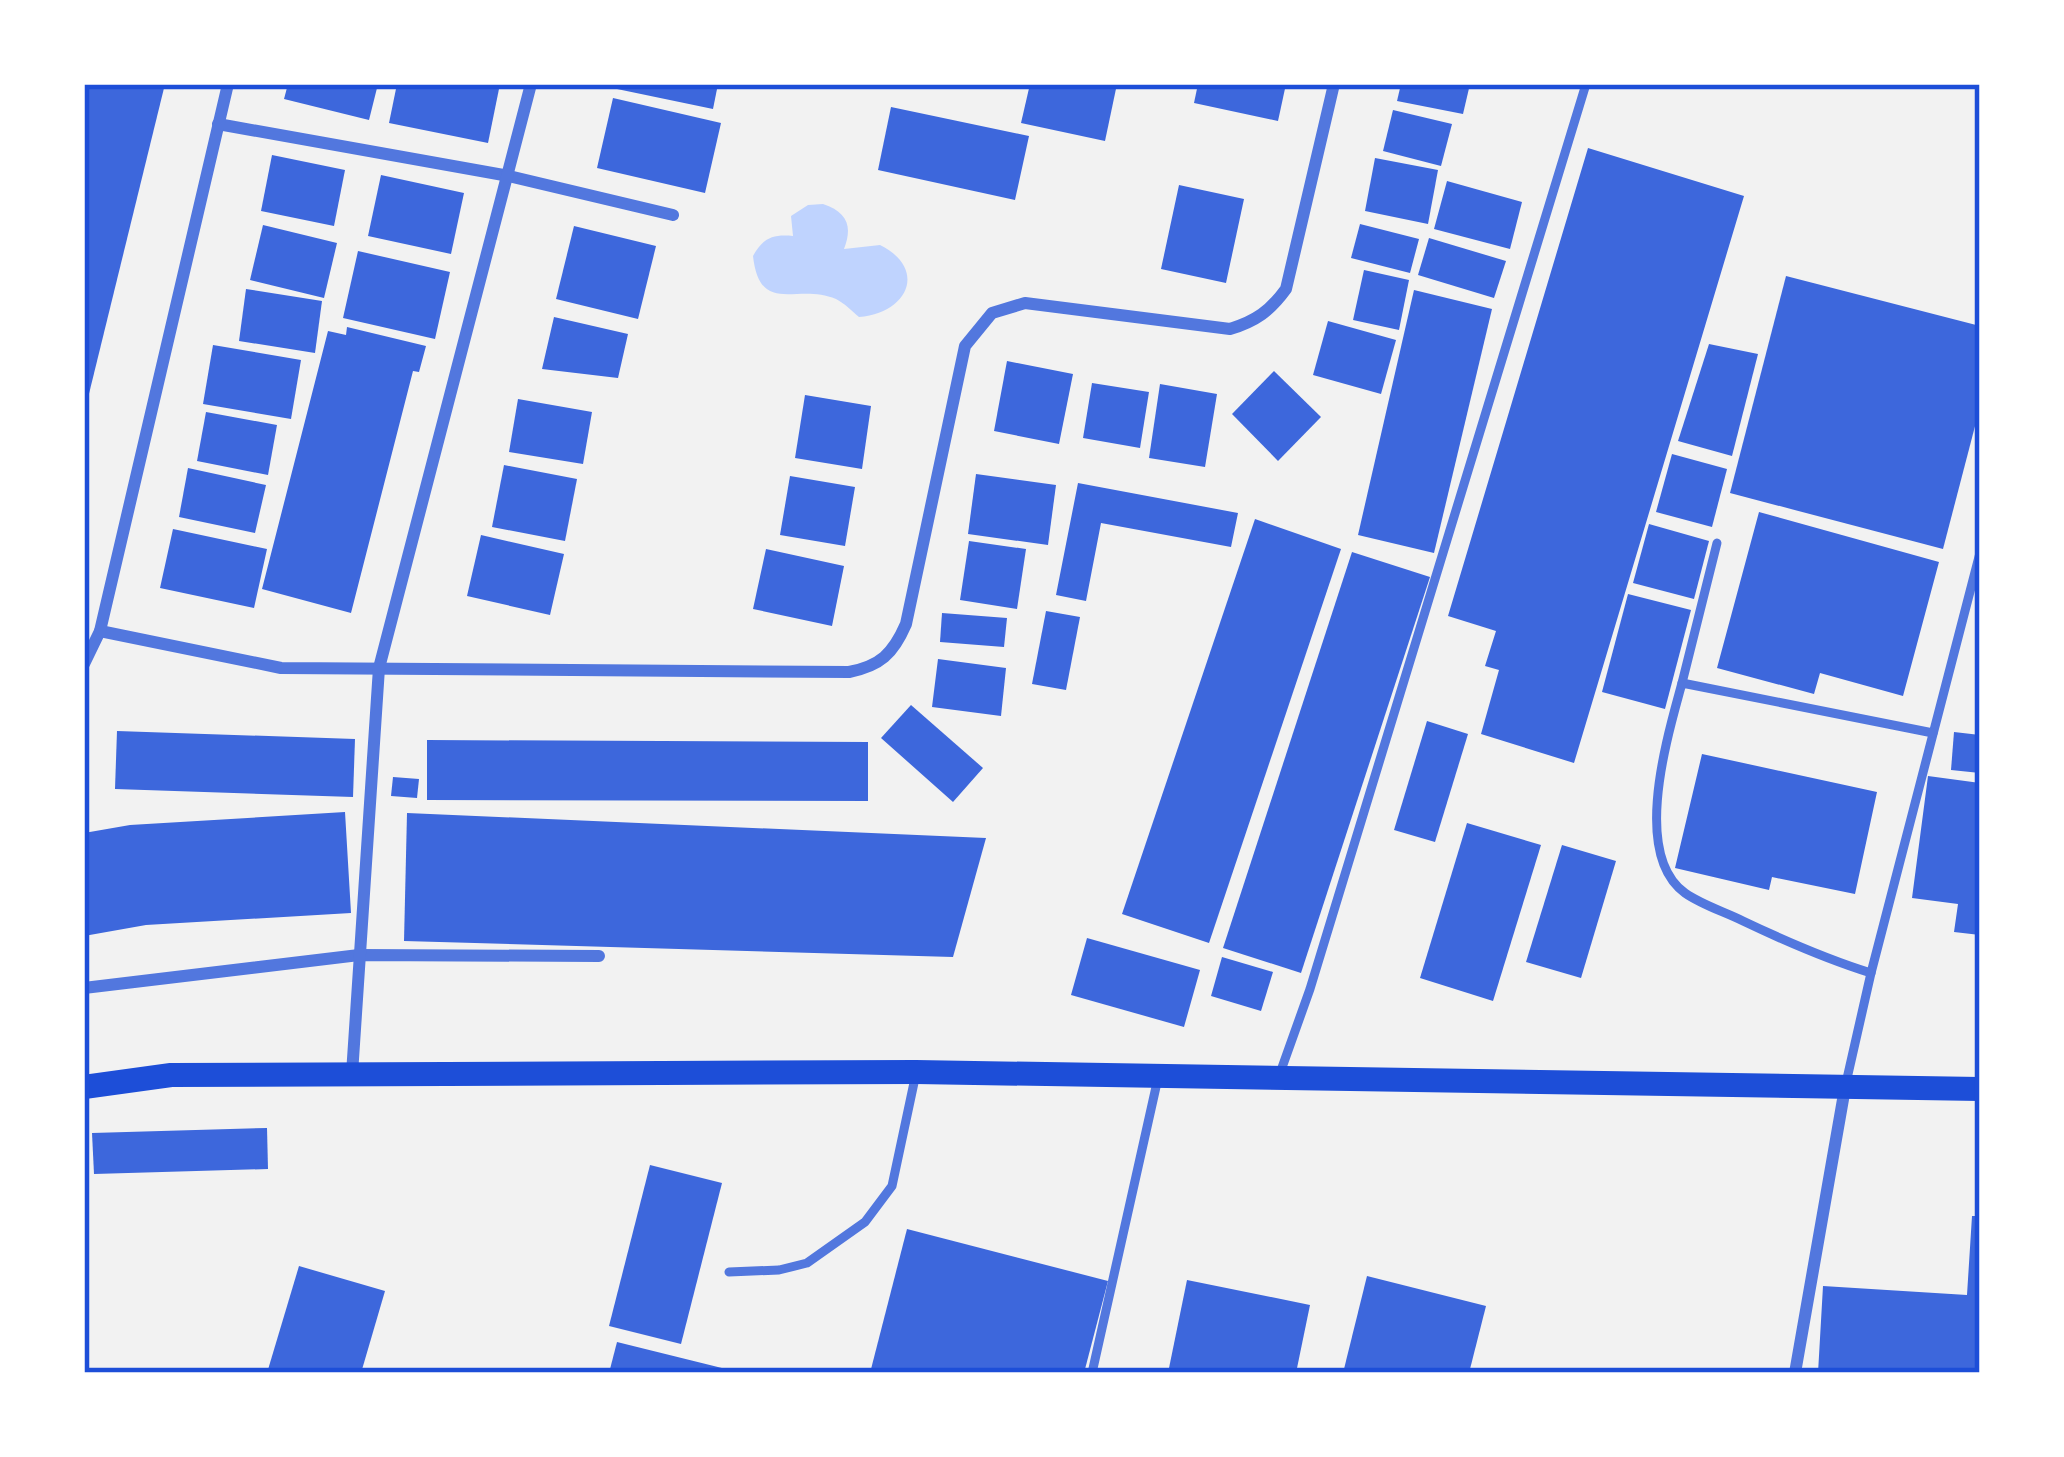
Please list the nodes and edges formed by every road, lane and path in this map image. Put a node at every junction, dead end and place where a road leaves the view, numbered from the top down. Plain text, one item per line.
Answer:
1 (228, 84) edge
2 (531, 84) edge
3 (1334, 84) edge
4 (1586, 84) edge
5 (218, 124) junction
6 (509, 176) junction
7 (673, 215) dead end
8 (1717, 543) dead end
9 (1980, 553) edge
10 (100, 631) junction
11 (84, 664) edge
12 (379, 668) junction
13 (1682, 683) junction
14 (1933, 733) junction
15 (359, 955) junction
16 (599, 956) dead end
17 (1871, 973) junction
18 (84, 988) edge
19 (916, 1072) junction
20 (352, 1074) junction
21 (1158, 1078) junction
22 (1278, 1079) junction
23 (84, 1088) edge
24 (1845, 1088) junction
25 (1980, 1089) edge
26 (729, 1272) dead end
27 (1092, 1373) edge
28 (1795, 1373) edge

1 - 5 street
2 - 6 street
3 - 12 street
4 - 22 lane
5 - 6 street
5 - 10 street
6 - 7 street
6 - 12 street
8 - 13 lane
9 - 14 lane
10 - 11 street
10 - 12 street
12 - 15 street
13 - 14 lane
13 - 17 lane
14 - 17 lane
15 - 16 street
15 - 18 street
15 - 20 street
17 - 24 lane
19 - 20 main road
19 - 21 main road
19 - 26 lane
20 - 23 main road
21 - 22 main road
21 - 27 lane
22 - 24 main road
24 - 25 main road
24 - 28 street

